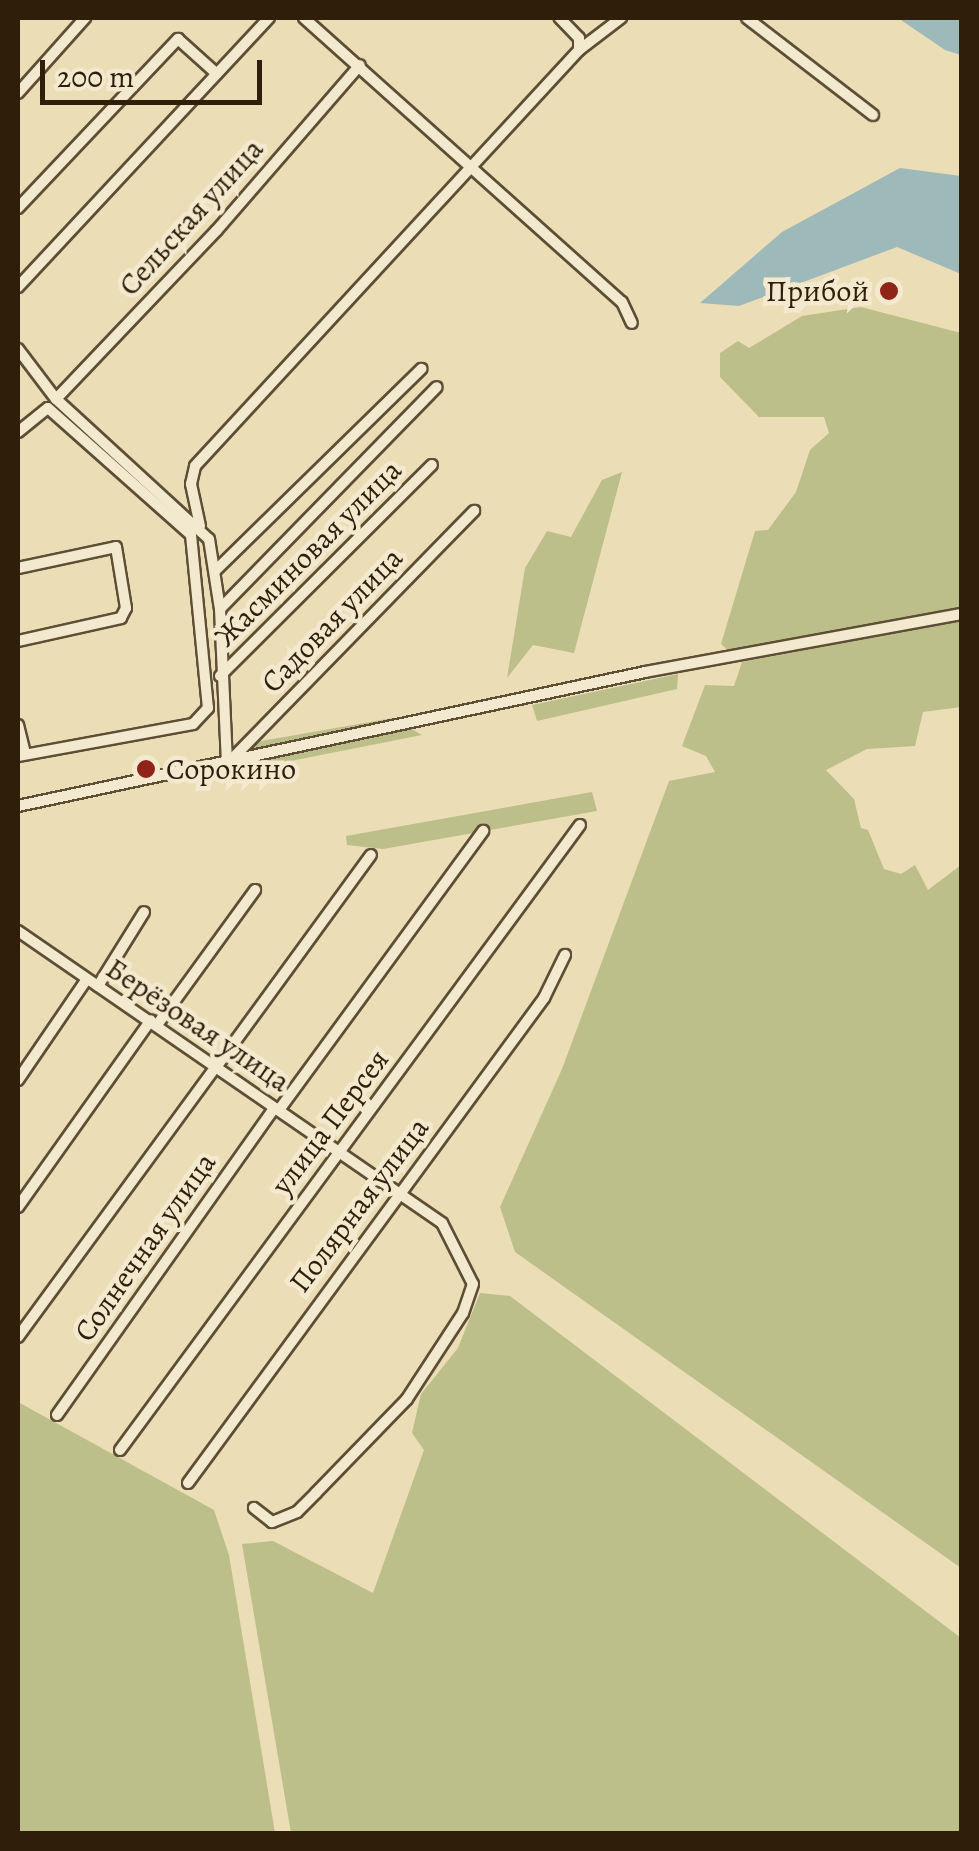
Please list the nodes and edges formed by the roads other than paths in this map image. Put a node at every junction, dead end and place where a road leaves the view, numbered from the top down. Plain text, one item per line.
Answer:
1 (85, 18) edge
2 (269, 18) edge
3 (304, 18) edge
4 (560, 18) edge
5 (621, 18) edge
6 (747, 18) edge
7 (580, 50) junction
8 (360, 65) junction
9 (217, 74) junction
10 (18, 93) edge
11 (873, 115) dead end
12 (472, 164) junction
13 (18, 208) edge
14 (18, 287) edge
15 (632, 324) dead end
16 (18, 349) edge
17 (421, 369) dead end
18 (438, 387) dead end
19 (52, 404) junction
20 (18, 432) edge
21 (432, 465) dead end
22 (474, 511) dead end
23 (200, 526) junction
24 (18, 568) edge
25 (215, 571) junction
26 (220, 609) junction
27 (962, 614) edge
28 (18, 641) edge
29 (219, 676) junction
30 (18, 725) edge
31 (21, 755) edge
32 (227, 764) junction
33 (18, 806) edge
34 (580, 825) dead end
35 (483, 832) dead end
36 (371, 855) dead end
37 (255, 890) dead end
38 (144, 912) dead end
39 (22, 934) edge
40 (18, 950) edge
41 (566, 955) dead end
42 (93, 983) junction
43 (154, 1022) junction
44 (215, 1068) junction
45 (18, 1080) edge
46 (276, 1110) junction
47 (339, 1153) junction
48 (398, 1193) junction
49 (18, 1207) edge
50 (18, 1337) edge
51 (57, 1415) dead end
52 (120, 1450) dead end
53 (188, 1483) dead end
54 (254, 1508) dead end

1 - 10 street
2 - 9 street
3 - 8 street
4 - 7 street
5 - 7 street
6 - 11 street
7 - 12 street
8 - 12 street
8 - 19 street, Сельская улица
9 - 13 street
9 - 14 street
12 - 15 street
12 - 23 street
16 - 19 street
17 - 25 street
18 - 26 street
19 - 20 street, Сельская улица
19 - 23 street
19 - 31 street
21 - 29 street, Жасминовая улица
22 - 32 street, Садовая улица
23 - 25 street
24 - 28 street
25 - 26 street
26 - 29 street
27 - 32 street
29 - 32 street
30 - 31 street
32 - 33 street
34 - 47 street, улица Персея
35 - 46 street, Солнечная улица
36 - 44 street
37 - 43 street
38 - 42 street
39 - 40 street
39 - 42 street, Берёзовая улица
41 - 48 street, Полярная улица
42 - 43 street, Берёзовая улица
42 - 45 street
43 - 44 street, Берёзовая улица
43 - 49 street
44 - 46 street, Берёзовая улица
44 - 50 street
46 - 47 street, Берёзовая улица
46 - 51 street, Солнечная улица
47 - 48 street, Берёзовая улица
47 - 52 street, улица Персея
48 - 53 street, Полярная улица
48 - 54 street, Берёзовая улица

